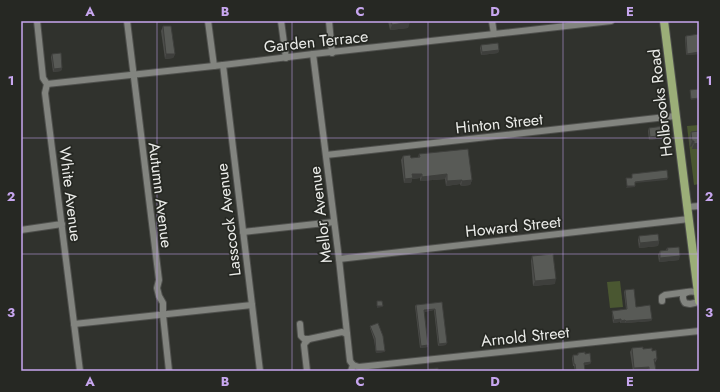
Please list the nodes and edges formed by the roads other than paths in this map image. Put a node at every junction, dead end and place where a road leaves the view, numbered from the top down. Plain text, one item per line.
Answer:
1 (37, 21) edge
2 (127, 21) edge
3 (208, 21) edge
4 (281, 21) edge
5 (329, 21) edge
6 (492, 21) edge
7 (611, 21) edge
8 (664, 21) edge
9 (579, 23) edge
10 (494, 34) junction
11 (332, 53) junction
12 (314, 54) junction
13 (286, 58) junction
14 (222, 65) junction
15 (214, 66) junction
16 (133, 74) junction
17 (47, 84) junction
18 (675, 116) junction
19 (326, 155) junction
20 (699, 206) edge
21 (687, 207) junction
22 (689, 219) junction
23 (334, 222) junction
24 (62, 224) junction
25 (21, 230) edge
26 (243, 232) junction
27 (339, 259) junction
28 (687, 292) junction
29 (699, 299) edge
30 (662, 300) dead end
31 (252, 305) junction
32 (163, 314) junction
33 (74, 324) junction
34 (300, 324) dead end
35 (699, 331) edge
36 (348, 334) junction
37 (308, 339) junction
38 (352, 368) edge
39 (80, 371) edge
40 (169, 371) edge
41 (260, 371) edge
42 (307, 371) edge

1 - 17 street, White Avenue
2 - 16 street, Autumn Avenue
3 - 15 street
4 - 13 street
5 - 11 street
6 - 10 street
7 - 9 street, Garden Terrace
8 - 18 main road, Holbrooks Road
9 - 10 street, Garden Terrace
10 - 11 street, Garden Terrace
11 - 12 street, Garden Terrace
12 - 13 street, Garden Terrace
12 - 19 street, Mellor Avenue
13 - 14 street, Garden Terrace
14 - 15 street, Garden Terrace
14 - 26 street, Lasscock Avenue
15 - 16 street, Garden Terrace
16 - 17 street, Garden Terrace
16 - 32 street, Autumn Avenue
17 - 24 street, White Avenue
18 - 19 street, Hinton Street
18 - 21 main road, Holbrooks Road
19 - 23 street, Mellor Avenue
20 - 21 street
21 - 22 main road, Holbrooks Road
22 - 27 street, Howard Street
22 - 29 main road, Holbrooks Road
23 - 26 street
23 - 27 street, Mellor Avenue
24 - 25 street
24 - 33 street, White Avenue
26 - 31 street, Lasscock Avenue
27 - 36 street, Mellor Avenue
28 - 29 street
28 - 29 street
28 - 30 street
31 - 32 street
31 - 41 street, Lasscock Avenue
32 - 33 street
32 - 40 street, Autumn Avenue
33 - 39 street, White Avenue
34 - 37 street
35 - 38 street, Arnold Street
36 - 37 street
36 - 38 street, Mellor Avenue
37 - 42 street

